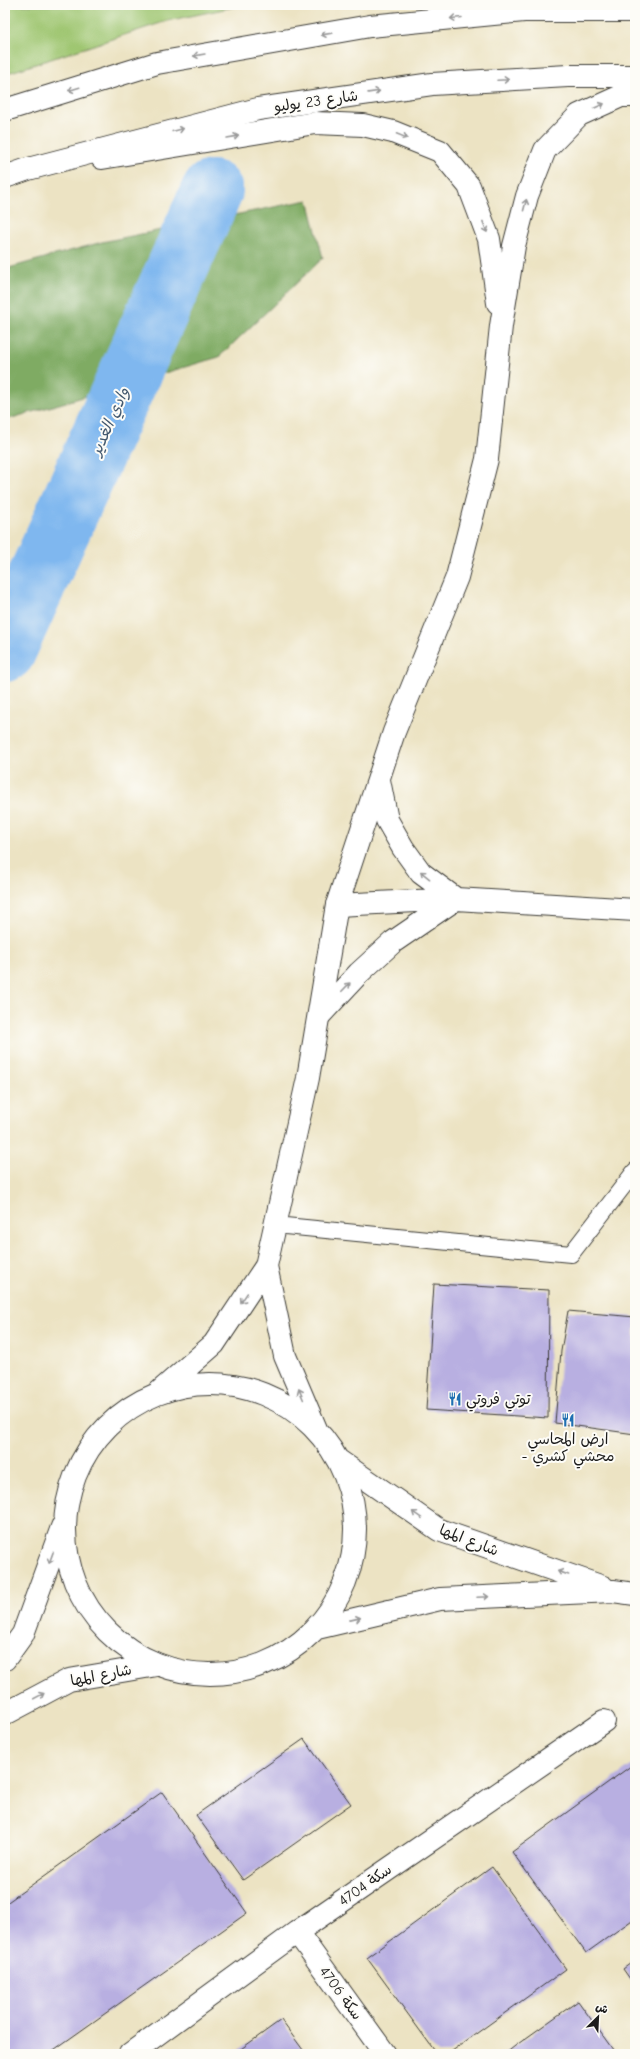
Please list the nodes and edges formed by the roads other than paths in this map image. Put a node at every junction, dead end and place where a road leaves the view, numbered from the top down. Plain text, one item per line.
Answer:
1 (635, 10) edge
2 (635, 76) edge
3 (635, 96) edge
4 (5, 110) edge
5 (28, 169) junction
6 (5, 177) edge
7 (501, 326) junction
8 (379, 780) junction
9 (456, 899) junction
10 (337, 905) junction
11 (635, 910) edge
12 (319, 1016) junction
13 (635, 1171) edge
14 (275, 1225) junction
15 (266, 1266) junction
16 (158, 1393) junction
17 (317, 1430) junction
18 (338, 1460) junction
19 (64, 1522) junction
20 (613, 1591) junction
21 (635, 1594) edge
22 (317, 1628) junction
23 (5, 1659) edge
24 (157, 1664) junction
25 (5, 1714) edge
26 (604, 1721) dead end
27 (297, 1932) junction
28 (130, 2054) edge
29 (385, 2054) edge

1 -> 4 street
5 -> 2 street, شارع 23 يوليو
7 -> 3 street
5 - 6 street, شارع 23 يوليو
5 -> 7 street
7 - 8 street
9 -> 8 street
8 - 10 street
9 - 10 street
9 - 11 street
12 -> 9 street
10 - 12 street
12 - 14 street
13 - 14 lane
14 - 15 street
15 -> 16 street
17 -> 15 street
16 - 17 street
16 - 19 street
17 - 18 street
20 -> 18 street, شارع المها
18 - 22 street
19 -> 23 street
19 - 24 street
20 - 21 street, شارع المها
22 -> 20 street, شارع المها
22 - 24 street
25 -> 24 street, شارع المها
26 - 27 street, سكة 4704
27 - 28 street, سكة 4704
27 - 29 street, 4706 سكة

